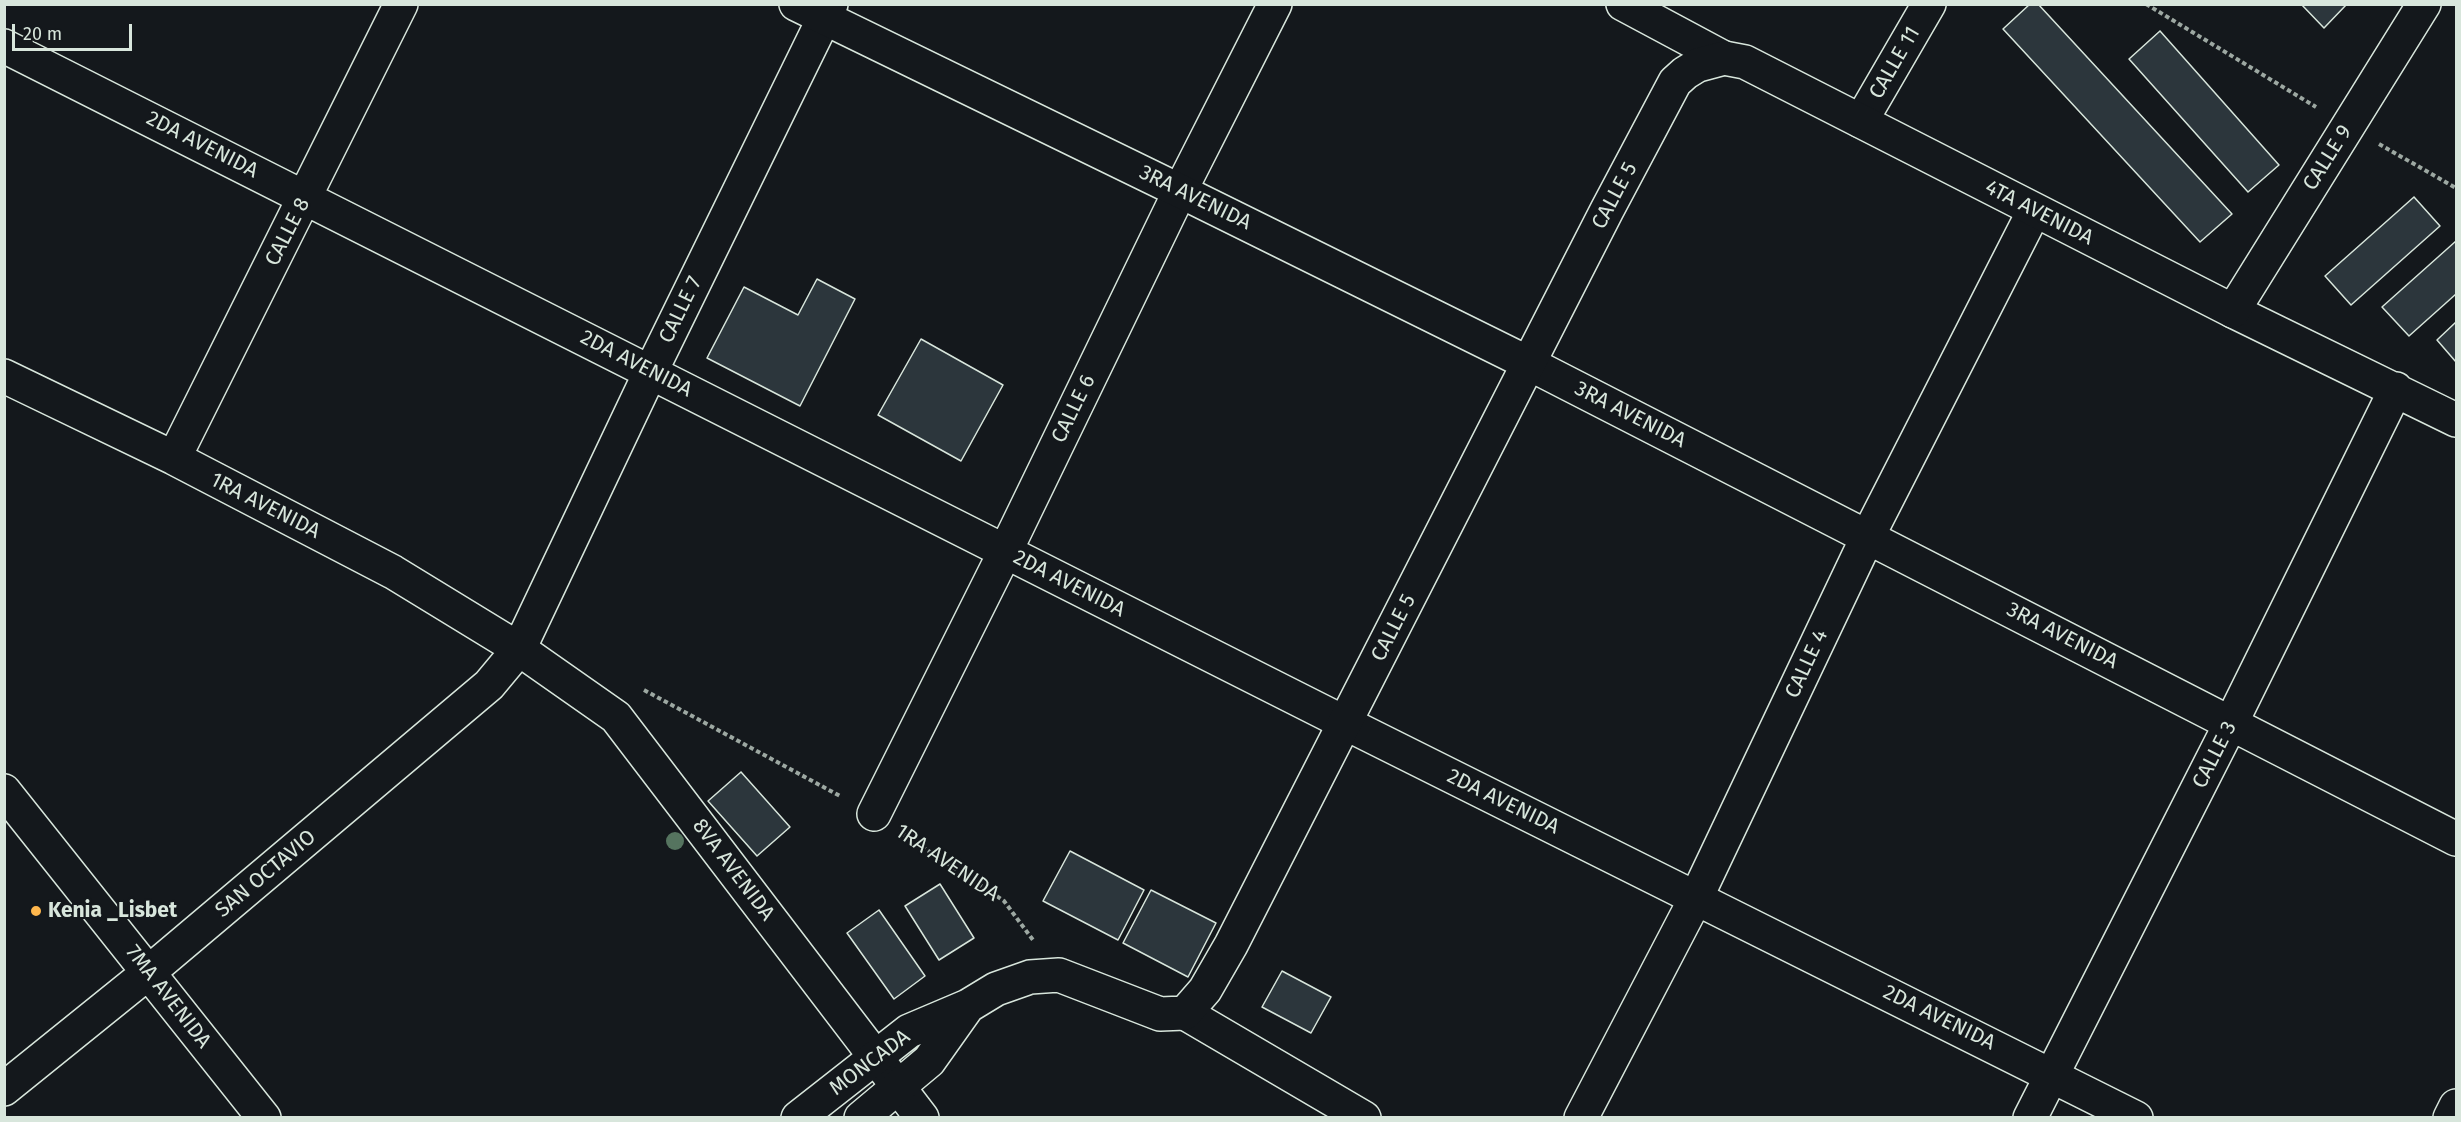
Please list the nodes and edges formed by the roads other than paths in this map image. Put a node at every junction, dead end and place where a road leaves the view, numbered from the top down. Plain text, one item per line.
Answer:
1 (401, 4) edge
2 (1275, 4) edge
3 (1623, 4) edge
4 (1929, 4) edge
5 (2424, 4) edge
6 (817, 9) edge
7 (4, 46) edge
8 (1724, 58) junction
9 (1861, 122) junction
10 (1180, 191) junction
11 (305, 198) junction
12 (2034, 211) junction
13 (2233, 311) junction
14 (1528, 363) junction
15 (651, 371) junction
16 (9, 384) edge
17 (2396, 389) junction
18 (2457, 420) edge
19 (174, 458) junction
20 (1868, 536) junction
21 (1005, 552) junction
22 (519, 649) junction
23 (1345, 723) junction
24 (2231, 723) junction
25 (4, 791) edge
26 (874, 814) road end
27 (2457, 839) edge
28 (1696, 898) junction
29 (149, 972) junction
30 (968, 1006) junction
31 (1185, 1013) junction
32 (876, 1057) junction
33 (2052, 1075) junction
34 (899, 1087) junction
35 (4, 1089) edge
36 (2457, 1106) edge
37 (264, 1118) edge
38 (798, 1118) edge
39 (861, 1118) edge
40 (922, 1118) edge
41 (1364, 1118) edge
42 (1581, 1118) edge
43 (2030, 1118) edge
44 (2136, 1118) edge
45 (2450, 1118) edge

1 - 11 street, CALLE 8
2 - 10 street, CALLE 6
3 - 8 street, 4TA AVENIDA
4 - 9 street, CALLE 11
5 - 13 street, CALLE 9
6 - 10 street, 3RA AVENIDA
6 - 15 street, CALLE 7
7 - 11 street, 2DA AVENIDA
8 - 9 street, 4TA AVENIDA
8 - 14 street, CALLE 5
9 - 12 street, 4TA AVENIDA
10 - 14 street, 3RA AVENIDA
10 - 21 street, CALLE 6
11 - 15 street, 2DA AVENIDA
11 - 19 street, CALLE 8
12 - 13 street, 4TA AVENIDA
12 - 20 street, CALLE 4
13 - 17 street, 4TA AVENIDA
14 - 20 street, 3RA AVENIDA
14 - 23 street, CALLE 5
15 - 21 street, 2DA AVENIDA
15 - 22 street, CALLE 7
16 - 19 street, 1RA AVENIDA
17 - 18 street, 4TA AVENIDA
17 - 24 street, CALLE 3
19 - 22 street, 1RA AVENIDA
20 - 24 street, 3RA AVENIDA
20 - 28 street, CALLE 4
21 - 23 street, 2DA AVENIDA
21 - 26 street, CALLE 6
22 - 29 street, SAN OCTAVIO
22 - 32 street, 8VA AVENIDA
23 - 28 street, 2DA AVENIDA
23 - 31 street, CALLE 5
24 - 27 street, 3RA AVENIDA
24 - 33 street, CALLE 3
25 - 29 street, 7MA AVENIDA
28 - 33 street, 2DA AVENIDA
28 - 42 street, CALLE 4
29 - 35 street, SAN OCTAVIO
29 - 37 street, 7MA AVENIDA
30 - 31 street
30 - 32 street, MONCADA
30 - 34 street, MONCADA
31 - 41 street
32 - 34 street, 8VA AVENIDA
32 - 38 street, MONCADA
33 - 43 street, CALLE 3
33 - 44 street, 2DA AVENIDA
34 - 39 street, MONCADA
34 - 40 street, 8VA AVENIDA
36 - 45 street

